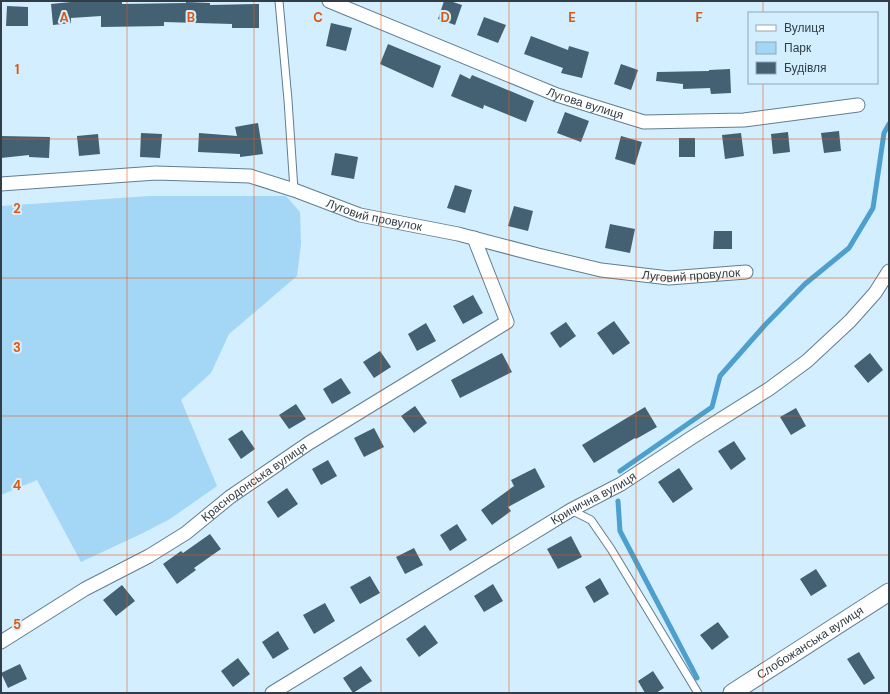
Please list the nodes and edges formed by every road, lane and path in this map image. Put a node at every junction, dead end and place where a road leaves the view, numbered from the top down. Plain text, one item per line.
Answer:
1 (278, 1) edge
2 (329, 1) edge
3 (858, 105) dead end
4 (1, 184) edge
5 (294, 190) junction
6 (474, 238) junction
7 (889, 271) edge
8 (746, 272) dead end
9 (571, 510) junction
10 (889, 592) edge
11 (1, 642) edge
12 (272, 693) edge
13 (698, 693) edge
14 (732, 693) edge

1 - 5 lane
2 - 3 street, Лугова вулиця
4 - 5 street, Луговий провулок
5 - 6 street, Луговий провулок
6 - 8 street, Луговий провулок
6 - 11 street, Краснодонська вулиця
7 - 9 street, Кринична вулиця
9 - 12 street, Кринична вулиця
9 - 13 lane
10 - 14 street, Слобожанська вулиця

